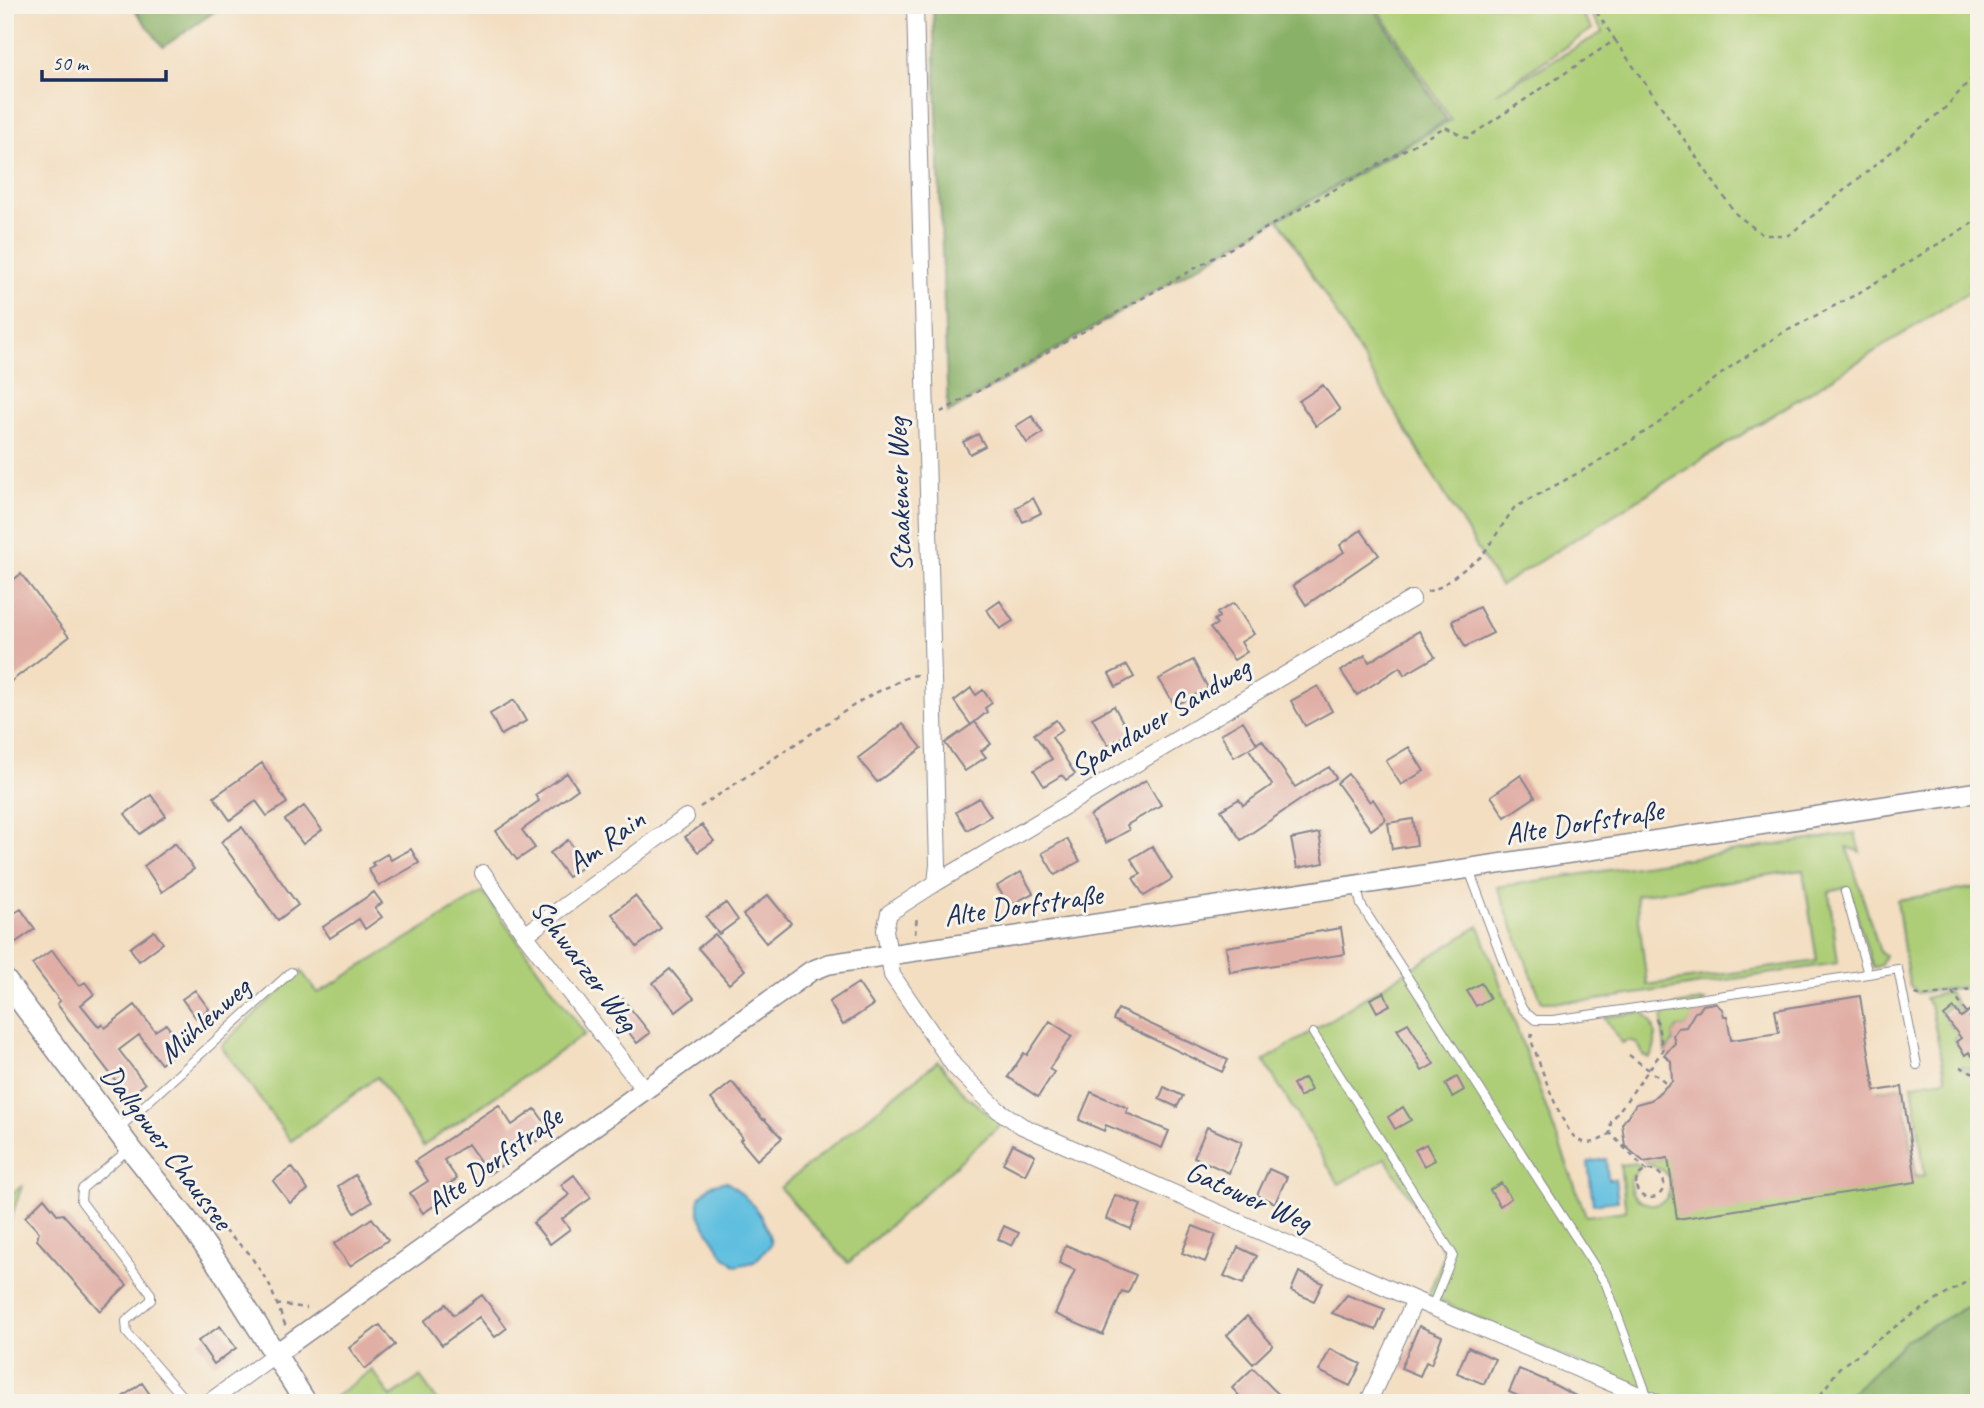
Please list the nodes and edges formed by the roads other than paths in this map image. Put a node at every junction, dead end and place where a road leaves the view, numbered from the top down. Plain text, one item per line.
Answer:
1 (915, 5) edge
2 (1412, 599) road end
3 (1979, 792) edge
4 (686, 817) road end
5 (1469, 870) junction
6 (483, 873) dead end
7 (936, 883) junction
8 (1357, 886) junction
9 (1845, 892) dead end
10 (525, 935) junction
11 (889, 956) junction
12 (291, 972) dead end
13 (1867, 974) junction
14 (5, 980) edge
15 (1313, 1033) dead end
16 (1917, 1065) dead end
17 (644, 1089) junction
18 (117, 1130) junction
19 (130, 1148) junction
20 (1415, 1300) junction
21 (1432, 1307) junction
22 (274, 1355) junction
23 (1653, 1401) edge
24 (188, 1403) edge
25 (208, 1403) edge
26 (306, 1403) edge
27 (1368, 1403) edge

1 - 7 street, Staakener Weg
2 - 7 street, Spandauer Sandweg
3 - 5 street, Alte Dorfstraße
4 - 10 street, Am Rain
5 - 8 street, Alte Dorfstraße
5 - 13 lane
6 - 10 street, Schwarzer Weg
7 - 11 street
8 - 11 street, Alte Dorfstraße
8 - 23 lane
9 - 13 lane
10 - 17 street, Schwarzer Weg
11 - 17 street, Alte Dorfstraße
11 - 20 street, Gatower Weg
12 - 18 lane, Mühlenweg
13 - 16 lane
14 - 18 main road, Dallgower Chaussee
15 - 21 lane
17 - 22 street, Alte Dorfstraße
18 - 19 main road, Dallgower Chaussee
19 - 22 main road, Dallgower Chaussee
19 - 24 lane
20 - 21 street, Gatower Weg
20 - 27 street
21 - 23 street, Gatower Weg
22 - 25 street, Alte Dorfstraße
22 - 26 main road, Dallgower Chaussee

